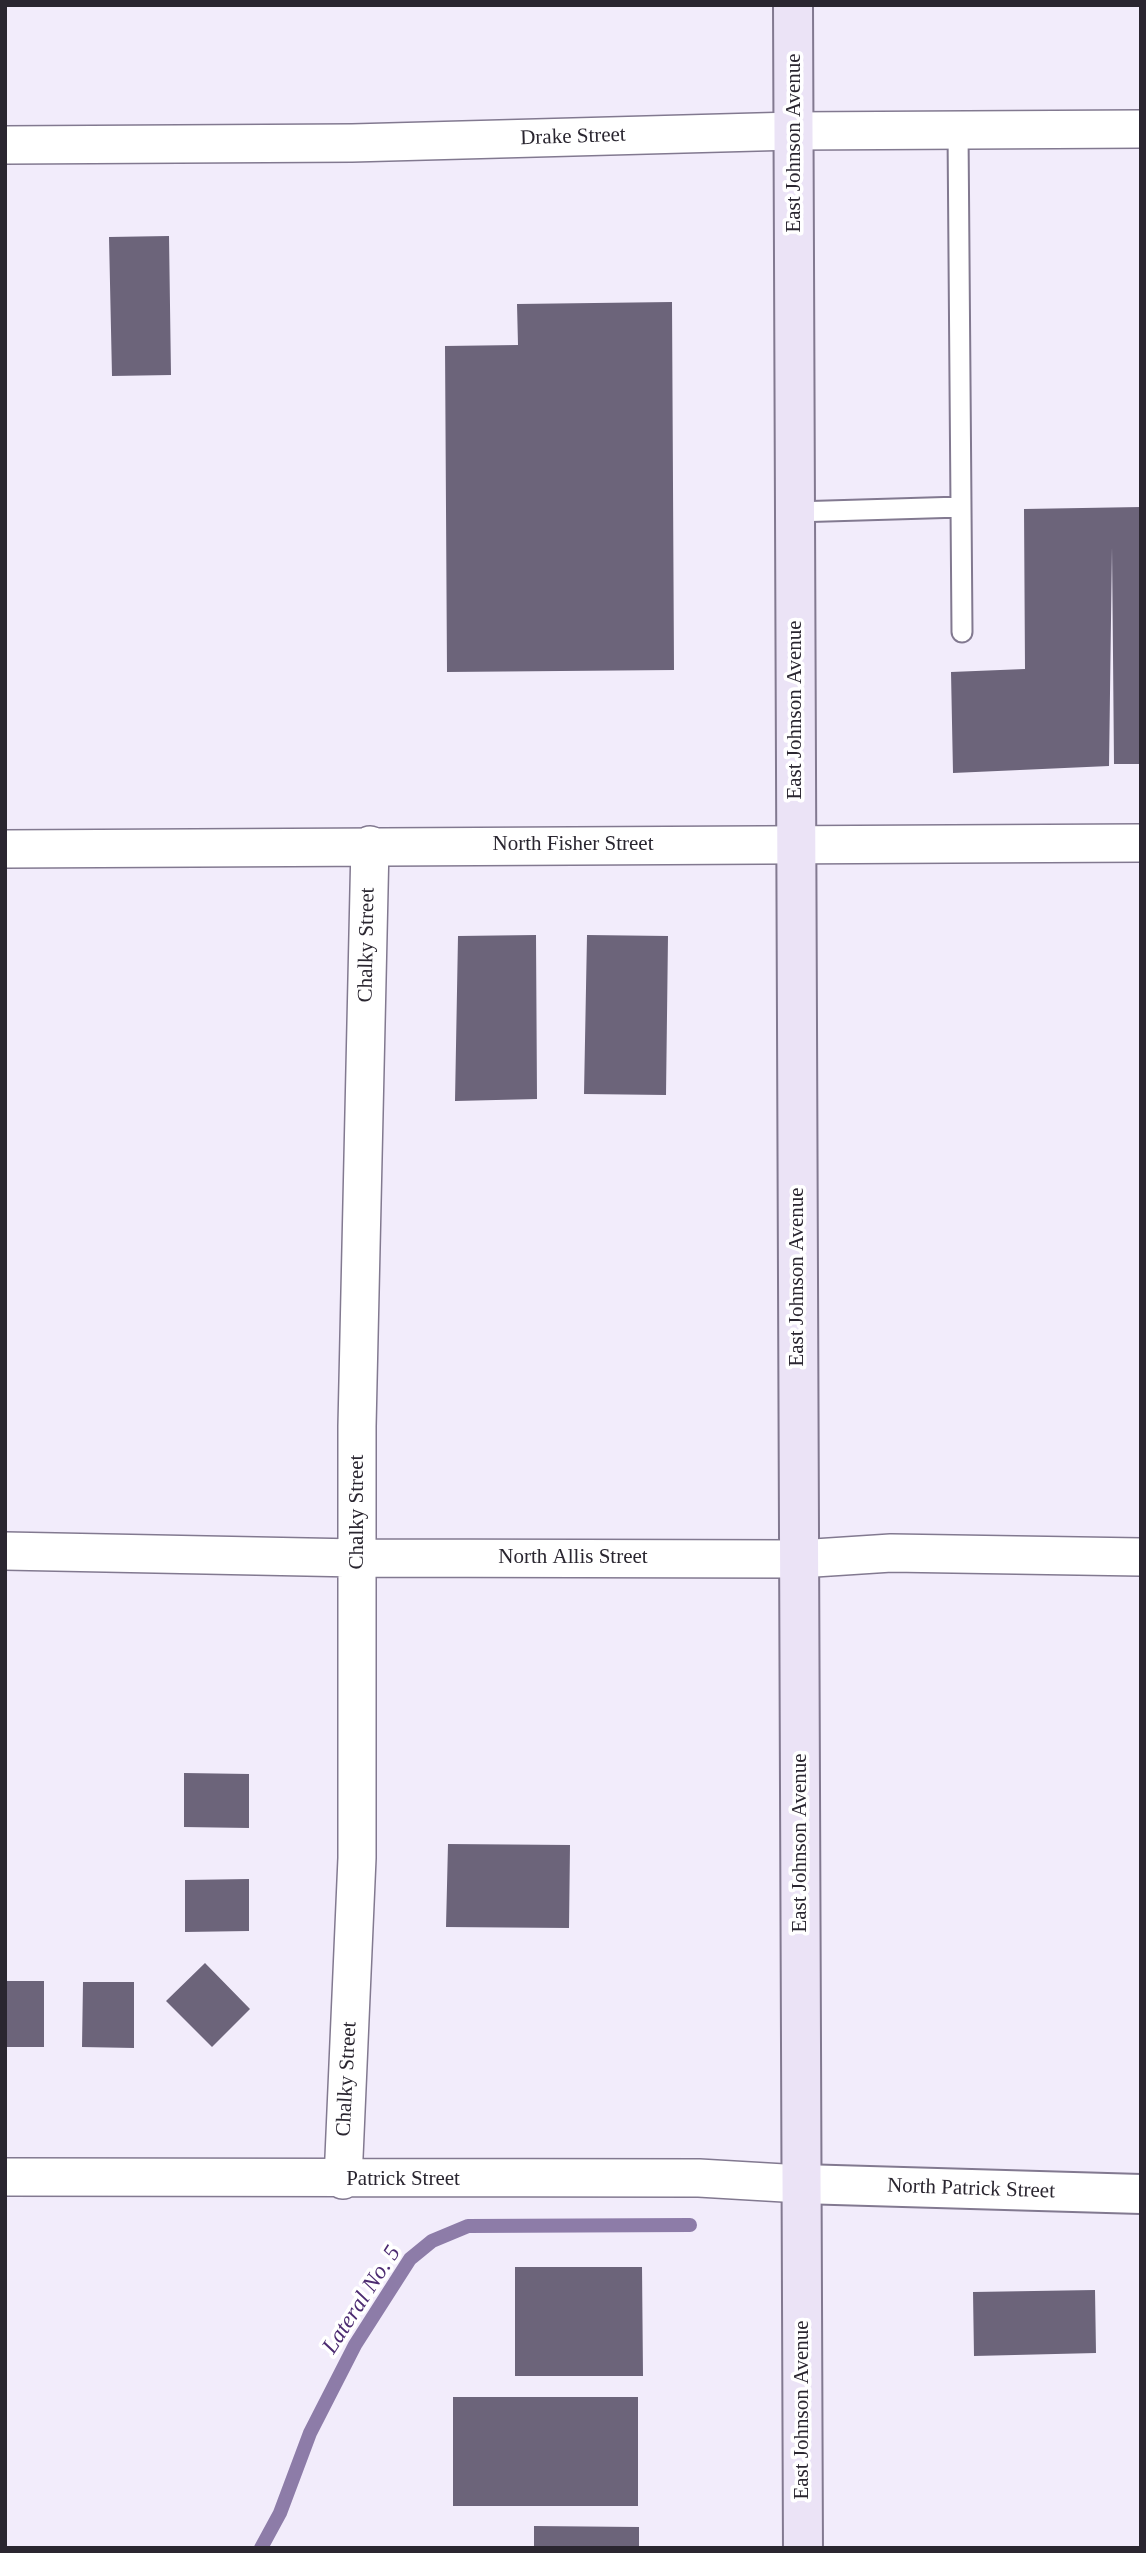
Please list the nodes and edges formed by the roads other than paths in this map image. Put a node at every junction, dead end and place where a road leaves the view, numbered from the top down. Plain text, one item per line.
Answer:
1 (793, 5) edge
2 (1141, 129) edge
3 (958, 130) junction
4 (794, 131) junction
5 (5, 145) edge
6 (961, 507) junction
7 (794, 512) junction
8 (962, 632) dead end
9 (795, 842) junction
10 (1141, 843) edge
11 (370, 845) junction
12 (5, 849) edge
13 (5, 1551) edge
14 (1141, 1557) edge
15 (357, 1558) junction
16 (799, 1559) junction
17 (5, 2177) edge
18 (342, 2180) junction
19 (801, 2184) junction
20 (1141, 2194) edge
21 (803, 2548) edge

1 - 4 main road, East Johnson Avenue
2 - 3 street, Drake Street
3 - 4 street, Drake Street
3 - 6 lane
4 - 5 street, Drake Street
4 - 7 main road, East Johnson Avenue
6 - 7 lane
6 - 8 lane
7 - 9 main road, East Johnson Avenue
9 - 10 street, North Fisher Street
9 - 11 street, North Fisher Street
9 - 16 main road, East Johnson Avenue
11 - 12 street, North Fisher Street
11 - 15 street, Chalky Street
13 - 15 street, North Allis Street
14 - 16 street, North Allis Street
15 - 16 street, North Allis Street
15 - 18 street, Chalky Street
16 - 19 main road, East Johnson Avenue
17 - 18 street, Patrick Street
18 - 19 street, Patrick Street
19 - 20 street, North Patrick Street
19 - 21 main road, East Johnson Avenue

